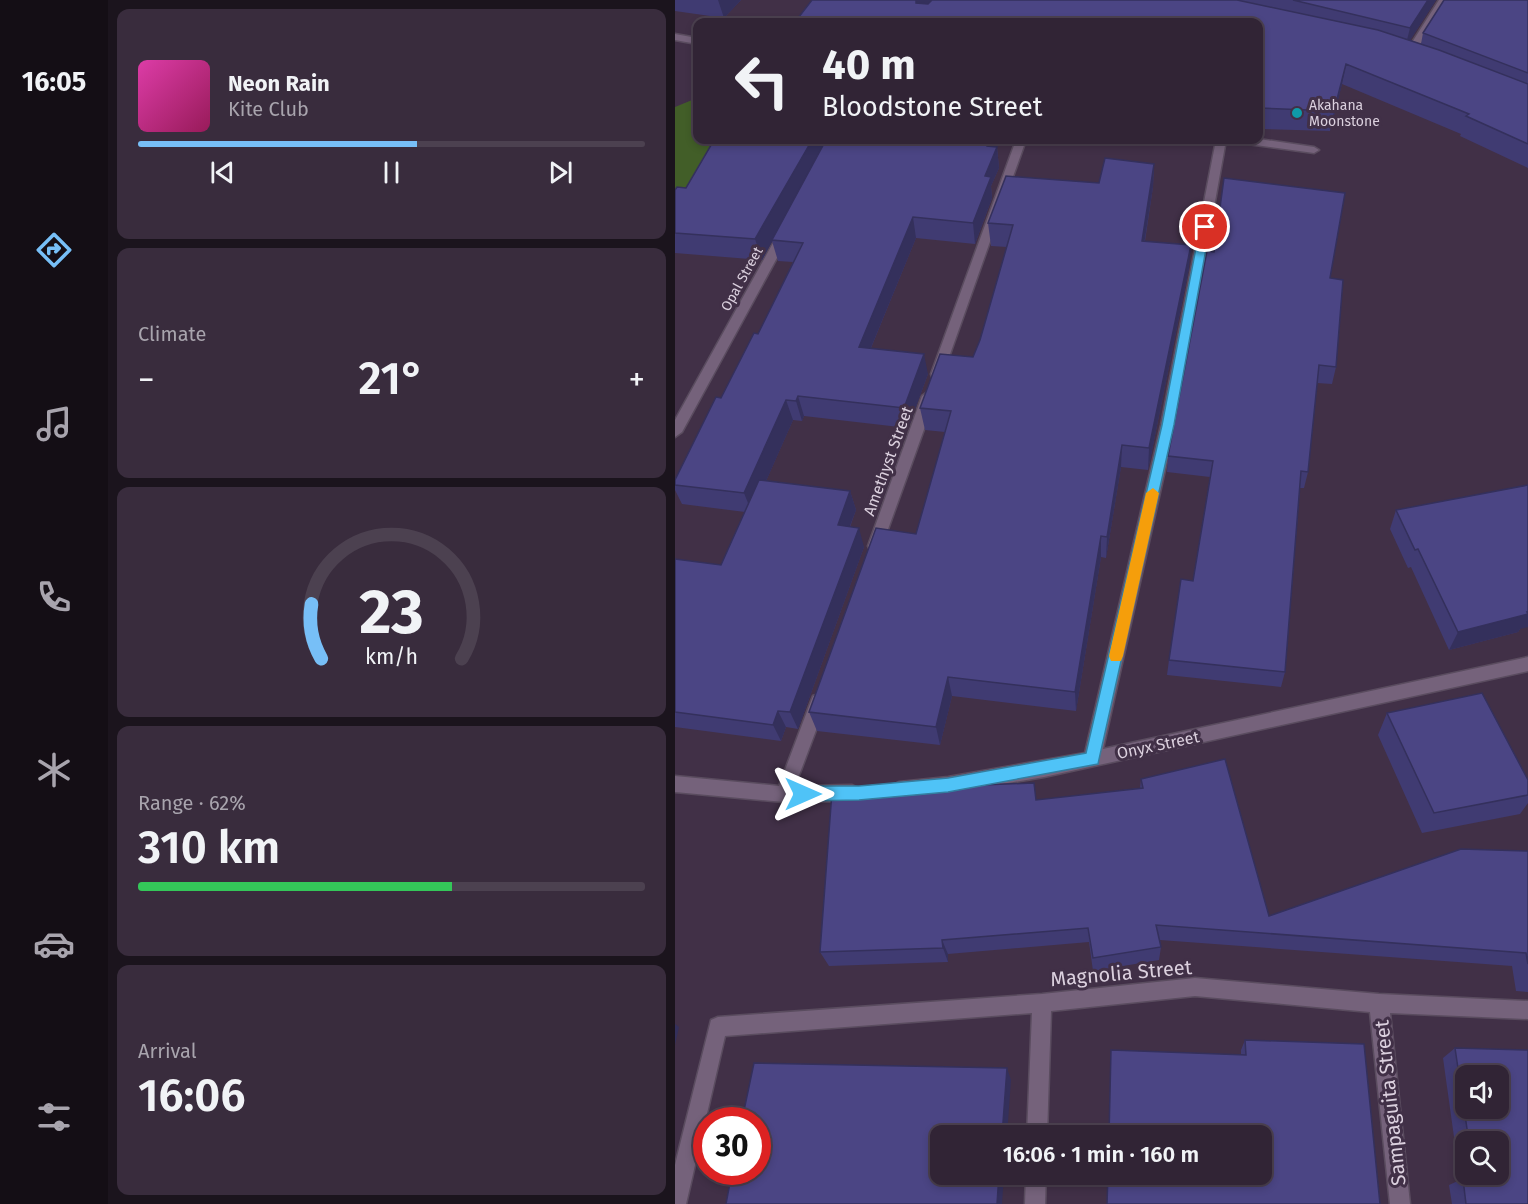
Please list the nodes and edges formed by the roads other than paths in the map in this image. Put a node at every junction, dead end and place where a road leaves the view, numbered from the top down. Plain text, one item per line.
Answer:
1 (1445, 0) edge
2 (675, 37) edge
3 (693, 40) edge
4 (1399, 52) edge
5 (1263, 143) edge
6 (1020, 144) edge
7 (1220, 144) edge
8 (1314, 150) dead end
9 (791, 221) edge
10 (675, 432) edge
11 (872, 555) edge
12 (1528, 664) edge
13 (823, 688) edge
14 (1092, 759) junction
15 (675, 784) edge
16 (784, 794) junction
17 (1042, 1003) junction
18 (1379, 1003) junction
19 (1528, 1010) edge
20 (1037, 1125) edge
21 (1036, 1185) edge
22 (676, 1204) edge
23 (1035, 1204) edge
24 (1400, 1204) edge

1 - 4 street
2 - 3 street
5 - 8 street
6 - 11 street, Amethyst Street
7 - 14 street
9 - 10 street, Opal Street
12 - 14 street, Onyx Street
13 - 16 street
14 - 16 street, Onyx Street
15 - 16 street, Onyx Street
17 - 18 street, Magnolia Street
17 - 20 street
17 - 22 street, Magnolia Street
18 - 19 street, Magnolia Street
18 - 24 street, Sampaguita Street
21 - 23 street

